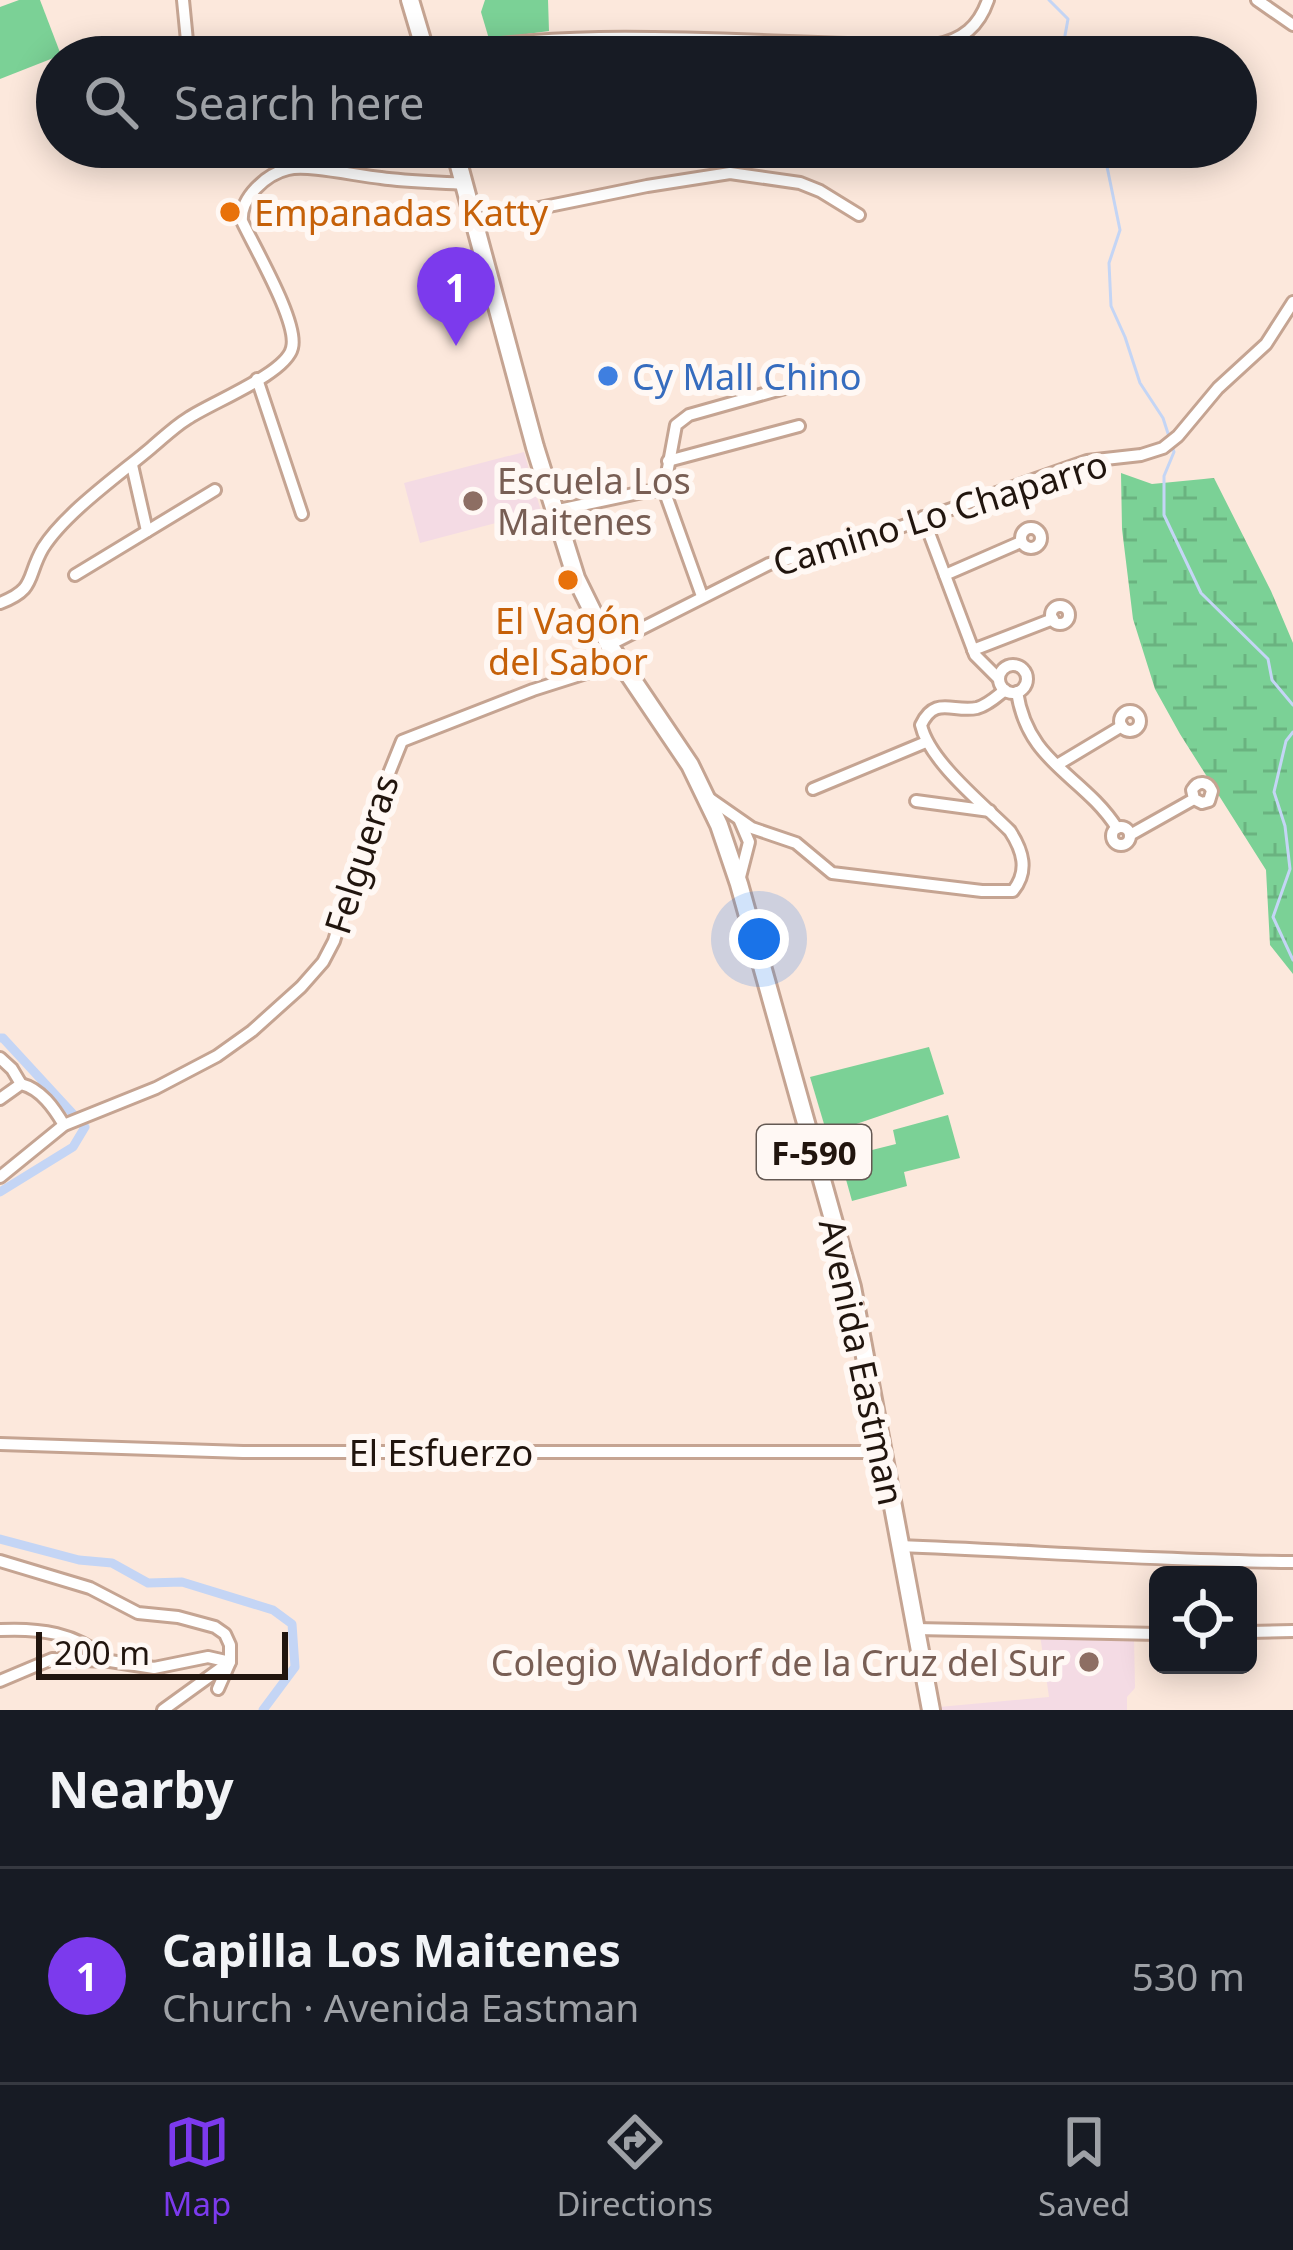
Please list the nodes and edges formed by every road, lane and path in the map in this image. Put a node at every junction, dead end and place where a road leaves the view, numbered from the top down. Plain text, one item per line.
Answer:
1 (183, 0) edge
2 (410, 0) edge
3 (988, 0) edge
4 (1257, 0) edge
5 (1293, 25) edge
6 (187, 36) edge
7 (420, 36) edge
8 (961, 36) edge
9 (461, 168) edge
10 (466, 184) junction
11 (859, 215) dead end
12 (476, 221) junction
13 (1293, 302) edge
14 (257, 379) junction
15 (792, 386) dead end
16 (799, 426) dead end
17 (668, 461) junction
18 (132, 464) junction
19 (215, 490) dead end
20 (664, 490) junction
21 (554, 511) junction
22 (302, 514) dead end
23 (923, 517) junction
24 (147, 531) junction
25 (1021, 542) dead end
26 (945, 574) junction
27 (75, 575) dead end
28 (0, 587) edge
29 (702, 596) junction
30 (6, 600) edge
31 (1053, 619) dead end
32 (610, 645) junction
33 (973, 650) junction
34 (621, 662) junction
35 (1007, 687) junction
36 (1122, 726) dead end
37 (926, 742) junction
38 (1057, 765) junction
39 (813, 789) dead end
40 (706, 796) junction
41 (1194, 799) dead end
42 (916, 801) dead end
43 (990, 811) junction
44 (738, 818) junction
45 (769, 834) junction
46 (747, 852) junction
47 (740, 884) junction
48 (0, 1058) edge
49 (21, 1084) junction
50 (0, 1100) edge
51 (66, 1124) junction
52 (0, 1177) edge
53 (0, 1444) edge
54 (881, 1452) junction
55 (899, 1546) junction
56 (0, 1561) edge
57 (1293, 1562) edge
58 (0, 1630) edge
59 (914, 1630) junction
60 (1293, 1631) edge
61 (1257, 1632) edge
62 (1149, 1634) edge
63 (110, 1661) junction
64 (230, 1662) junction
65 (0, 1681) edge
66 (218, 1689) dead end
67 (163, 1710) edge
68 (931, 1710) edge

1 - 6 street
2 - 7 main road
3 - 8 street
4 - 5 street
9 - 10 main road, Avenida Eastman / F-590
10 - 12 main road, Avenida Eastman / F-590
10 - 14 street
11 - 12 street
12 - 21 main road, Avenida Eastman / F-590
13 - 23 street, Camino Lo Chaparro
14 - 18 street
14 - 22 street
15 - 17 street
16 - 17 street
17 - 20 street
18 - 24 street
18 - 30 street
19 - 24 street
20 - 21 street
20 - 29 street
21 - 32 main road, Avenida Eastman / F-590
23 - 26 street
23 - 29 street, Camino Lo Chaparro
24 - 27 street
25 - 26 street
26 - 33 street
28 - 30 street
29 - 32 street, Camino Lo Chaparro
31 - 33 street
32 - 34 main road, Avenida Eastman / F-590
33 - 35 street
34 - 40 main road, Avenida Eastman / F-590
34 - 51 street, Felgueras
35 - 37 street
35 - 38 street
36 - 38 street
37 - 39 street
37 - 43 street
38 - 41 street
40 - 44 street
40 - 47 main road, Avenida Eastman / F-590
42 - 43 street
43 - 45 street
44 - 45 street
44 - 46 street
45 - 46 street
46 - 47 street
47 - 54 main road, Avenida Eastman / F-590
48 - 49 street
49 - 50 street
49 - 51 street
51 - 52 street, Felgueras
53 - 54 street, El Esfuerzo
54 - 55 main road, Avenida Eastman / F-590
55 - 57 street
55 - 59 main road, Avenida Eastman / F-590
56 - 64 street
58 - 63 street
59 - 62 street
59 - 68 main road, Avenida Eastman / F-590
60 - 61 street
63 - 64 street
63 - 65 street
64 - 66 street
64 - 67 street

